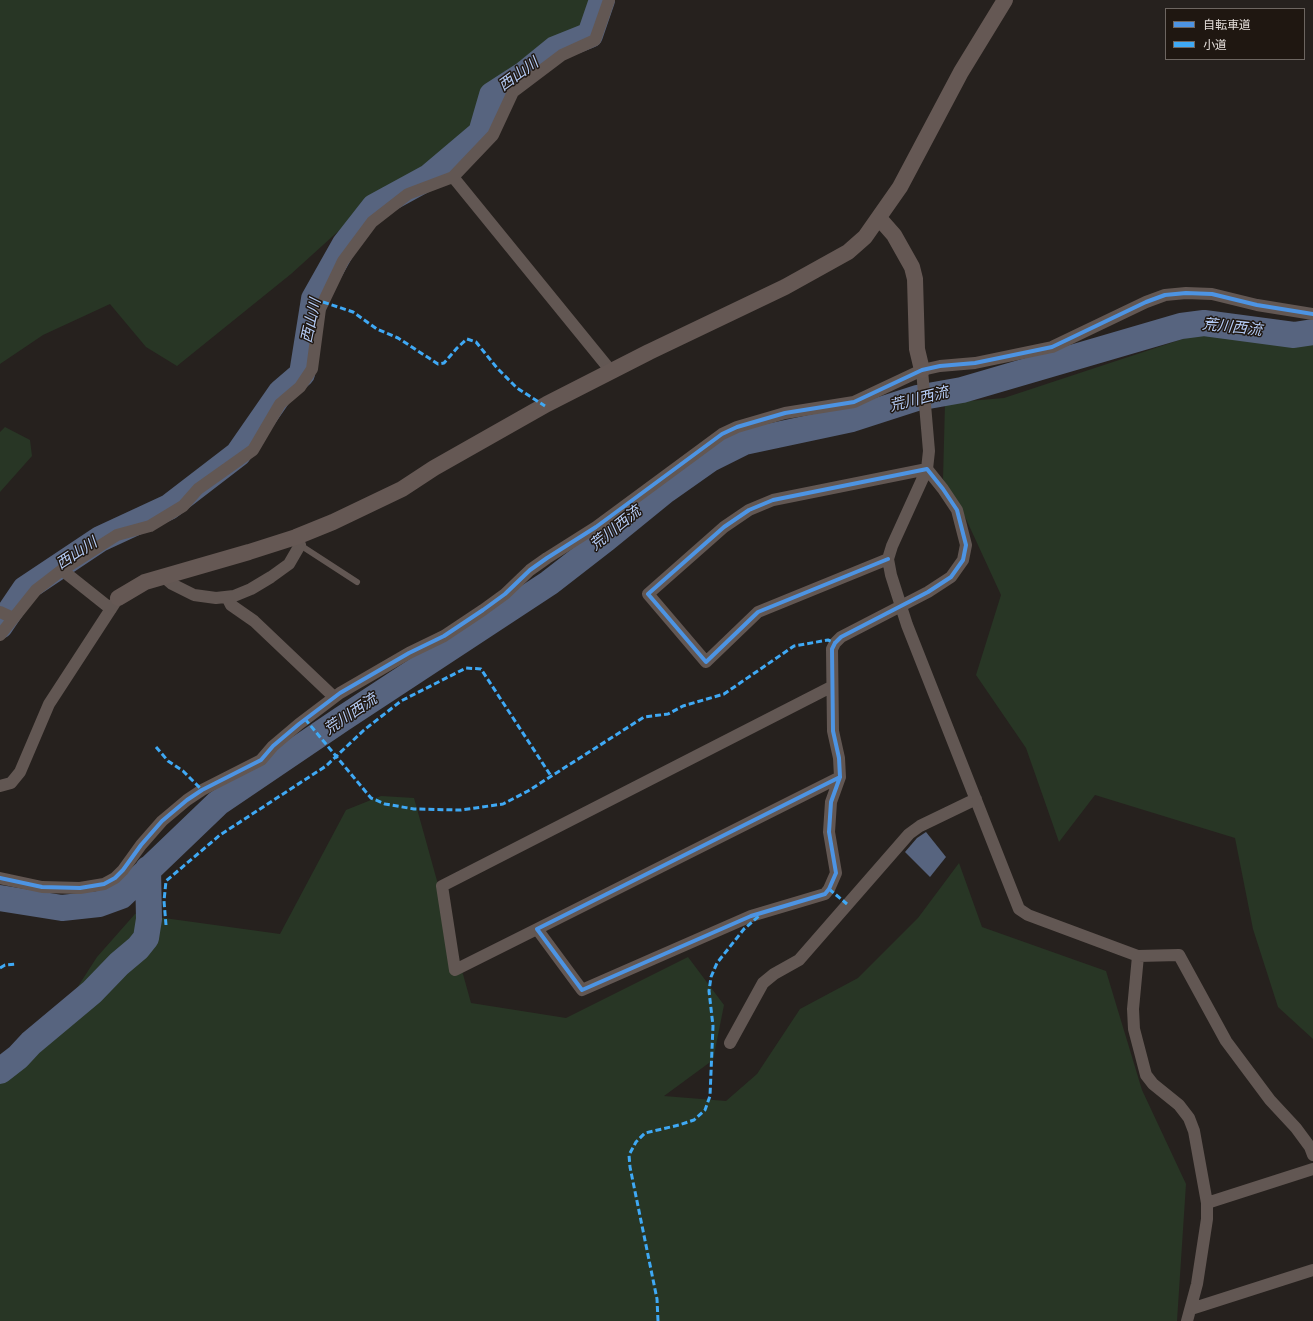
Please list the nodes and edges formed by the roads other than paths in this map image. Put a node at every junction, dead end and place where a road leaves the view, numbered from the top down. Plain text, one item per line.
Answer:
1 (609, 0) edge
2 (1004, 0) edge
3 (453, 177) junction
4 (880, 218) junction
5 (1313, 314) edge
6 (611, 371) junction
7 (922, 372) junction
8 (927, 470) junction
9 (298, 541) junction
10 (888, 559) junction
11 (62, 570) junction
12 (164, 577) junction
13 (357, 582) dead end
14 (227, 597) junction
15 (115, 604) junction
16 (900, 606) junction
17 (0, 612) edge
18 (13, 618) junction
19 (0, 635) edge
20 (832, 687) junction
21 (334, 697) junction
22 (840, 777) junction
23 (0, 786) edge
24 (976, 799) junction
25 (0, 878) edge
26 (537, 929) junction
27 (1138, 956) junction
28 (730, 1043) dead end
29 (1313, 1155) edge
30 (1313, 1169) edge
31 (1207, 1203) junction
32 (1313, 1270) edge
33 (1191, 1309) junction
34 (1187, 1321) edge

1 - 3 street
2 - 4 street
3 - 6 street
3 - 11 street
4 - 6 street
4 - 7 street
5 - 7 street
6 - 9 street
7 - 8 street
7 - 21 street
8 - 10 street
8 - 10 street
8 - 16 street
9 - 12 street
9 - 13 lane
9 - 14 street
10 - 16 street
11 - 15 street
11 - 18 street
12 - 14 street
12 - 15 street
14 - 21 street
15 - 23 street
16 - 20 street
16 - 24 street
17 - 18 street
18 - 19 street
20 - 22 street
20 - 26 street
21 - 25 street
22 - 26 street
22 - 26 street
24 - 27 street
24 - 28 street
27 - 29 street
27 - 31 street
30 - 31 street
31 - 33 street
32 - 33 street
33 - 34 street

